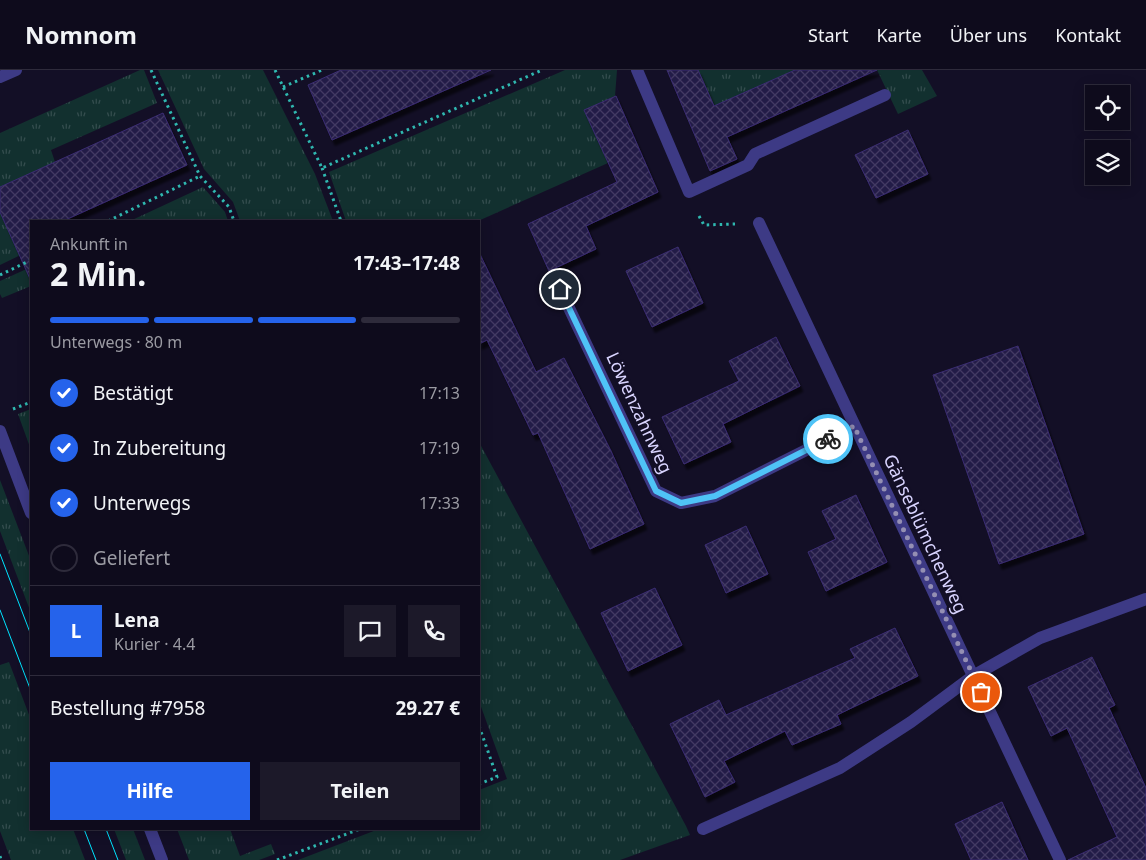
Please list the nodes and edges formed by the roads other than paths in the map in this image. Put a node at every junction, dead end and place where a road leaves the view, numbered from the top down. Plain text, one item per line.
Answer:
1 (16, 70) edge
2 (636, 70) edge
3 (0, 77) edge
4 (885, 95) dead end
5 (759, 223) road end
6 (560, 289) dead end
7 (854, 426) junction
8 (0, 431) edge
9 (30, 510) edge
10 (1146, 599) edge
11 (973, 676) junction
12 (703, 829) dead end
13 (150, 830) edge
14 (162, 860) edge
15 (1060, 860) edge

1 - 3 street
2 - 4 street
5 - 7 street, Gänseblümchenweg
6 - 7 street, Löwenzahnweg
7 - 11 street, Gänseblümchenweg
8 - 9 street
10 - 11 street
11 - 12 street
11 - 15 street, Gänseblümchenweg
13 - 14 street

